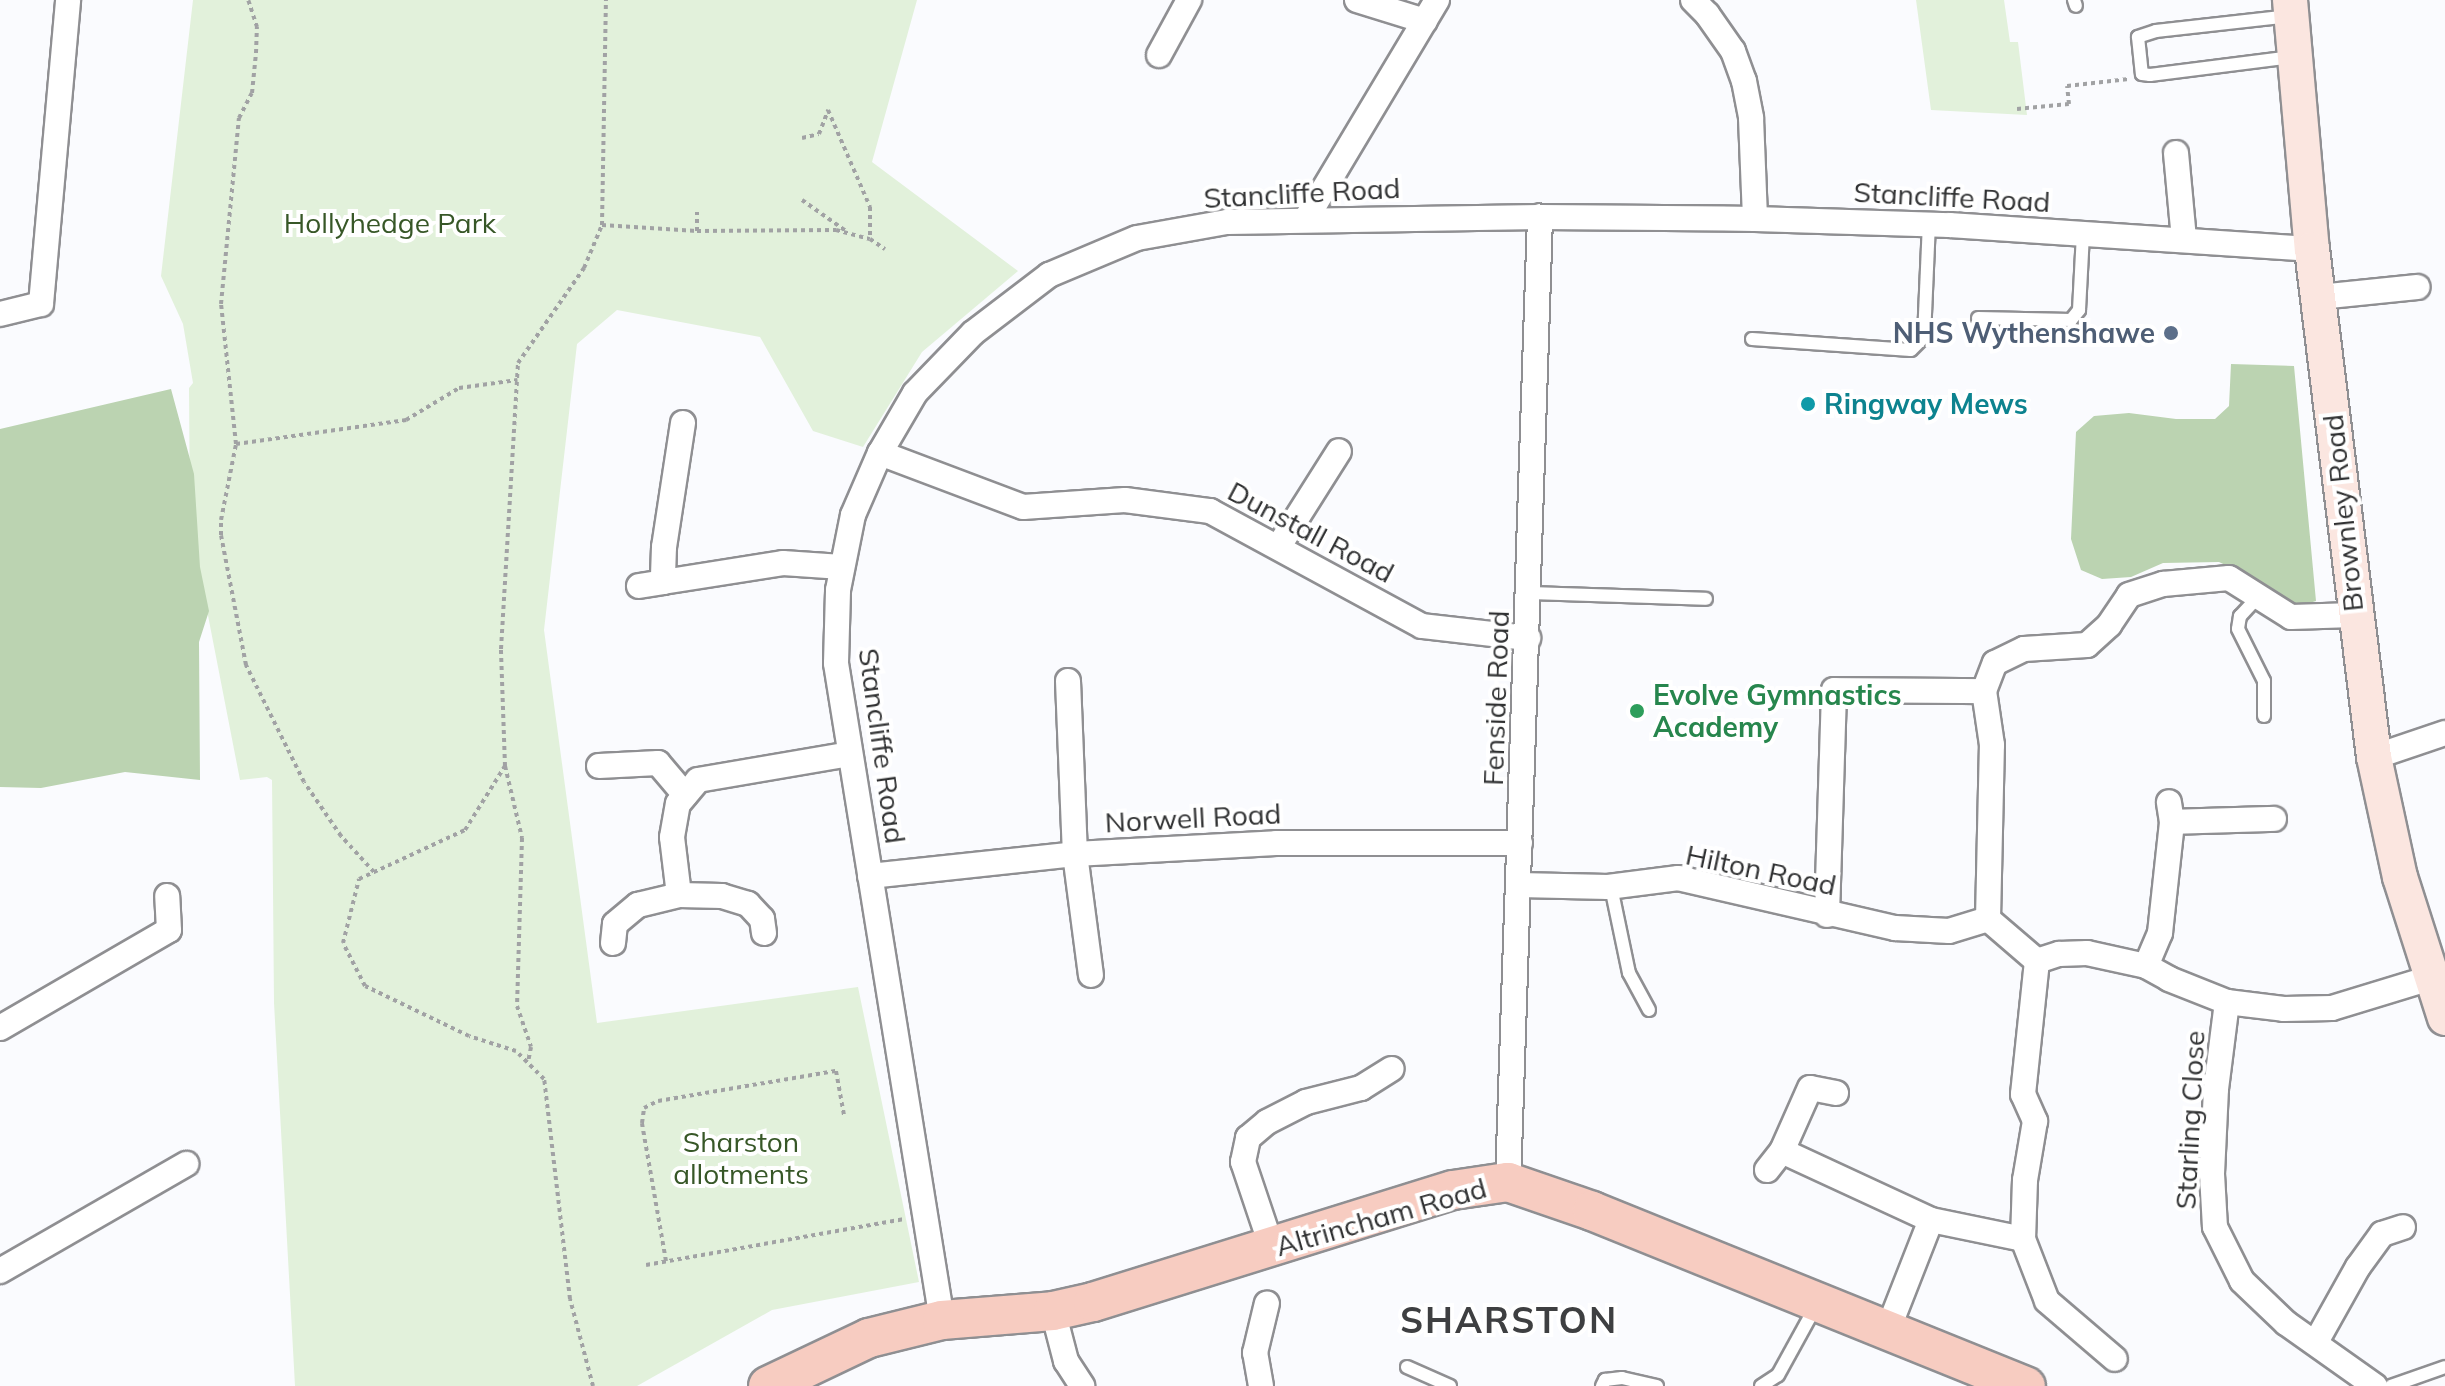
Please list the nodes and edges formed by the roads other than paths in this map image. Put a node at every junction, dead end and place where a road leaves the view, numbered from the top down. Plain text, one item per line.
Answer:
1 (68, 0) edge
2 (1189, 0) edge
3 (1357, 0) edge
4 (1693, 0) edge
5 (2291, 8) edge
6 (1431, 10) edge
7 (1159, 55) dead end
8 (2295, 56) junction
9 (2176, 153) dead end
10 (1540, 217) junction
11 (1306, 219) junction
12 (1755, 219) junction
13 (1929, 224) junction
14 (2083, 233) junction
15 (2184, 239) junction
16 (2312, 249) junction
17 (2417, 287) dead end
18 (2319, 297) junction
19 (0, 314) edge
20 (1978, 318) dead end
21 (1752, 339) dead end
22 (683, 423) dead end
23 (1339, 451) dead end
24 (880, 453) junction
25 (1279, 546) junction
26 (842, 567) junction
27 (1529, 593) junction
28 (2257, 598) junction
29 (1706, 599) dead end
30 (2354, 615) junction
31 (1528, 638) junction
32 (1068, 681) dead end
33 (1984, 691) junction
34 (2264, 716) dead end
35 (2445, 733) edge
36 (850, 754) junction
37 (2374, 757) junction
38 (599, 766) dead end
39 (685, 795) junction
40 (2274, 819) dead end
41 (1520, 843) junction
42 (1075, 854) junction
43 (870, 876) junction
44 (1519, 885) junction
45 (1611, 887) junction
46 (679, 895) junction
47 (167, 896) dead end
48 (1827, 915) junction
49 (1988, 919) junction
50 (764, 933) dead end
51 (613, 943) dead end
52 (2037, 961) junction
53 (2146, 966) junction
54 (1091, 975) dead end
55 (2430, 978) junction
56 (2227, 1002) junction
57 (1649, 1010) dead end
58 (2445, 1018) edge
59 (0, 1028) edge
60 (1391, 1069) dead end
61 (1836, 1093) dead end
62 (186, 1164) dead end
63 (1508, 1182) junction
64 (1931, 1220) junction
65 (2403, 1227) dead end
66 (2023, 1239) junction
67 (1272, 1248) junction
68 (0, 1271) edge
69 (1267, 1303) dead end
70 (1817, 1303) junction
71 (1053, 1311) junction
72 (942, 1320) junction
73 (1887, 1332) junction
74 (2316, 1342) junction
75 (2115, 1359) dead end
76 (1407, 1367) dead end
77 (2445, 1367) edge
78 (768, 1386) edge
79 (1082, 1386) edge
80 (1261, 1386) edge
81 (1450, 1386) edge
82 (1602, 1386) edge
83 (1657, 1386) edge
84 (1761, 1386) edge
85 (2026, 1386) edge
86 (2375, 1386) edge
87 (2391, 1386) edge

1 - 19 street
2 - 7 street
3 - 6 street
4 - 12 street
5 - 8 street, Brownley Road
5 - 8 lane
6 - 11 street
8 - 16 street, Brownley Road
9 - 15 street
10 - 11 street, Stancliffe Road
10 - 12 street, Stancliffe Road
10 - 27 street, Fenside Road
11 - 24 street, Stancliffe Road
12 - 13 street, Stancliffe Road
13 - 14 street, Stancliffe Road
13 - 21 lane
14 - 15 street, Stancliffe Road
14 - 20 lane
15 - 16 street, Stancliffe Road
16 - 18 street, Brownley Road
17 - 18 street
18 - 30 street, Brownley Road
22 - 26 street
23 - 25 street
24 - 25 street, Dunstall Road
24 - 26 street, Stancliffe Road
25 - 31 street, Dunstall Road
26 - 36 street, Stancliffe Road
27 - 29 lane
27 - 31 street, Fenside Road
28 - 30 street
28 - 33 street
28 - 34 lane
30 - 37 street, Brownley Road
31 - 41 street, Fenside Road
32 - 42 street
33 - 48 street
33 - 49 street
35 - 37 street
36 - 39 street
36 - 43 street, Stancliffe Road
37 - 55 street, Brownley Road
38 - 39 street
39 - 46 street
40 - 53 street
41 - 42 street, Norwell Road
41 - 44 street, Fenside Road
42 - 43 street, Norwell Road
42 - 54 street
43 - 72 street, Stancliffe Road
44 - 45 street, Hilton Road
44 - 63 street, Fenside Road
45 - 48 street, Hilton Road
45 - 57 lane
46 - 50 street
46 - 51 street
47 - 59 street
48 - 49 street, Hilton Road
49 - 52 street
52 - 53 street
52 - 66 street
53 - 56 street
55 - 56 street
55 - 58 street, Brownley Road
56 - 74 street, Starling Close
60 - 67 street
61 - 64 street
62 - 68 street
63 - 67 main road, Altrincham Road
63 - 70 main road, Altrincham Road
64 - 66 street
64 - 73 street
65 - 74 street
66 - 75 street
67 - 71 main road, Altrincham Road
69 - 80 street
70 - 73 main road, Altrincham Road
70 - 84 lane
71 - 72 main road, Altrincham Road
71 - 79 street
72 - 78 main road, Altrincham Road
73 - 85 main road, Altrincham Road
74 - 86 street, Starling Close
76 - 81 lane
77 - 87 lane
82 - 83 lane

